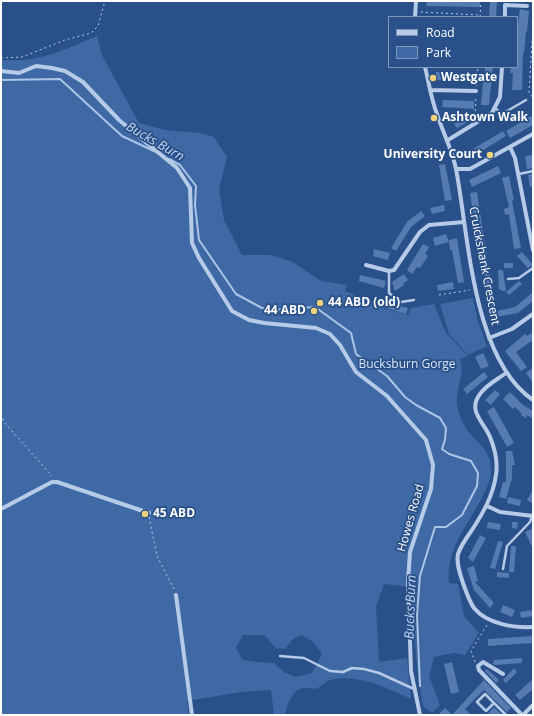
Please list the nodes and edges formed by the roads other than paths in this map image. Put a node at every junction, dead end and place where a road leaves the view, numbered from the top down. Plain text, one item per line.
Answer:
1 (416, 1) edge
2 (527, 6) dead end
3 (415, 16) edge
4 (505, 16) edge
5 (425, 68) edge
6 (502, 68) edge
7 (1, 71) edge
8 (431, 90) junction
9 (476, 91) dead end
10 (526, 100) dead end
11 (495, 108) junction
12 (533, 134) edge
13 (448, 140) junction
14 (510, 147) junction
15 (456, 169) junction
16 (533, 171) edge
17 (518, 174) junction
18 (464, 222) junction
19 (533, 250) edge
20 (366, 265) dead end
21 (533, 268) edge
22 (389, 271) junction
23 (508, 278) dead end
24 (414, 300) dead end
25 (533, 314) edge
26 (489, 338) junction
27 (506, 373) junction
28 (533, 400) edge
29 (487, 506) junction
30 (1, 509) edge
31 (149, 513) road end
32 (532, 516) edge
33 (503, 569) dead end
34 (176, 595) road end
35 (533, 627) edge
36 (280, 656) dead end
37 (503, 674) dead end
38 (414, 688) junction
39 (494, 703) junction
40 (533, 705) edge
41 (192, 715) edge
42 (420, 715) edge
43 (506, 715) edge
44 (523, 715) edge

1 - 3 street
2 - 4 street
5 - 8 street, Cruickshank Crescent
6 - 11 street
7 - 38 street, Howes Road
8 - 9 street
8 - 13 street, Cruickshank Crescent
10 - 11 lane
11 - 13 street
12 - 14 street
13 - 15 street, Cruickshank Crescent
14 - 15 street
14 - 17 street
15 - 18 street, Cruickshank Crescent
16 - 17 lane
17 - 19 street
18 - 22 street
18 - 26 street, Cruickshank Crescent
20 - 22 street
21 - 23 lane
22 - 24 lane
25 - 26 street
26 - 27 street, Cruickshank Crescent
27 - 28 street, Cruickshank Crescent
27 - 29 street
29 - 32 street
29 - 35 street
30 - 31 street
32 - 33 lane
34 - 41 street
36 - 38 lane
37 - 44 street
38 - 42 street, Howes Road
39 - 39 lane
39 - 43 lane
40 - 44 street

